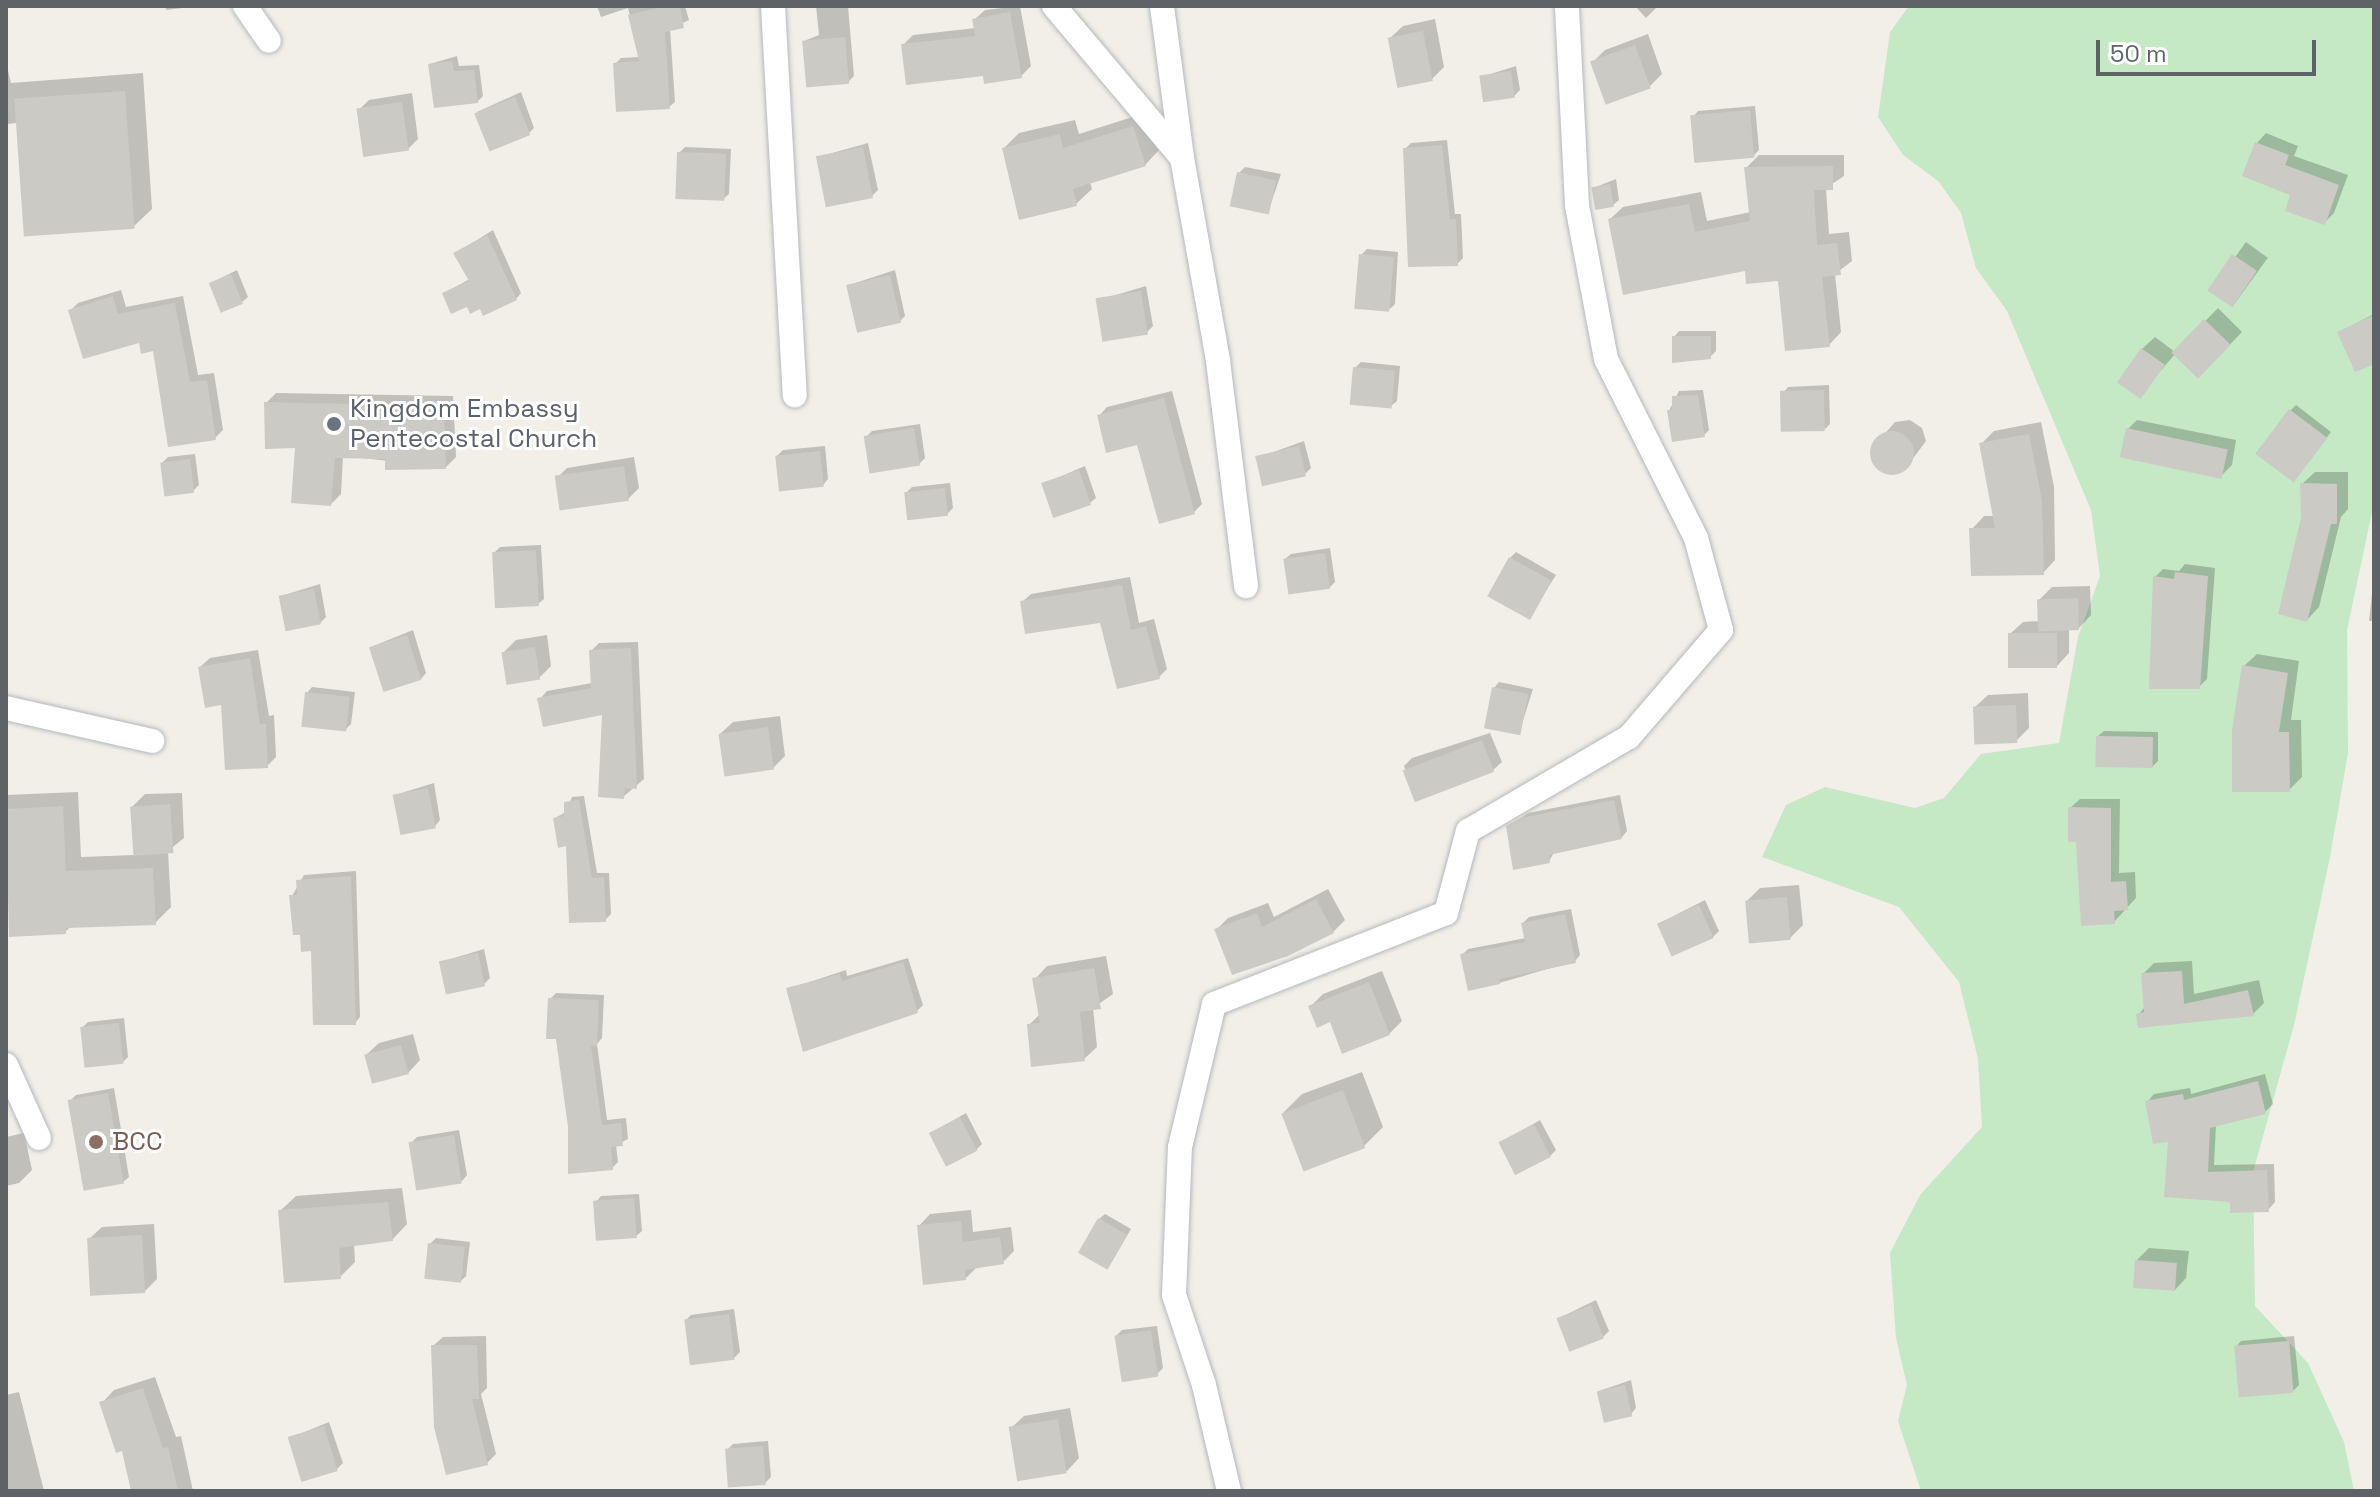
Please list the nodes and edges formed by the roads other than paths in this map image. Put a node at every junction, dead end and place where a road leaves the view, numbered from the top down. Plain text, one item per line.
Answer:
1 (245, 6) edge
2 (773, 6) edge
3 (1054, 6) edge
4 (1162, 6) edge
5 (1567, 6) edge
6 (269, 41) dead end
7 (1182, 158) junction
8 (795, 395) dead end
9 (1246, 586) dead end
10 (6, 708) edge
11 (152, 741) dead end
12 (6, 1065) edge
13 (39, 1138) dead end
14 (1229, 1491) edge

1 - 6 street
2 - 8 street
3 - 7 street
4 - 7 street
5 - 14 street
7 - 9 street
10 - 11 street
12 - 13 street

